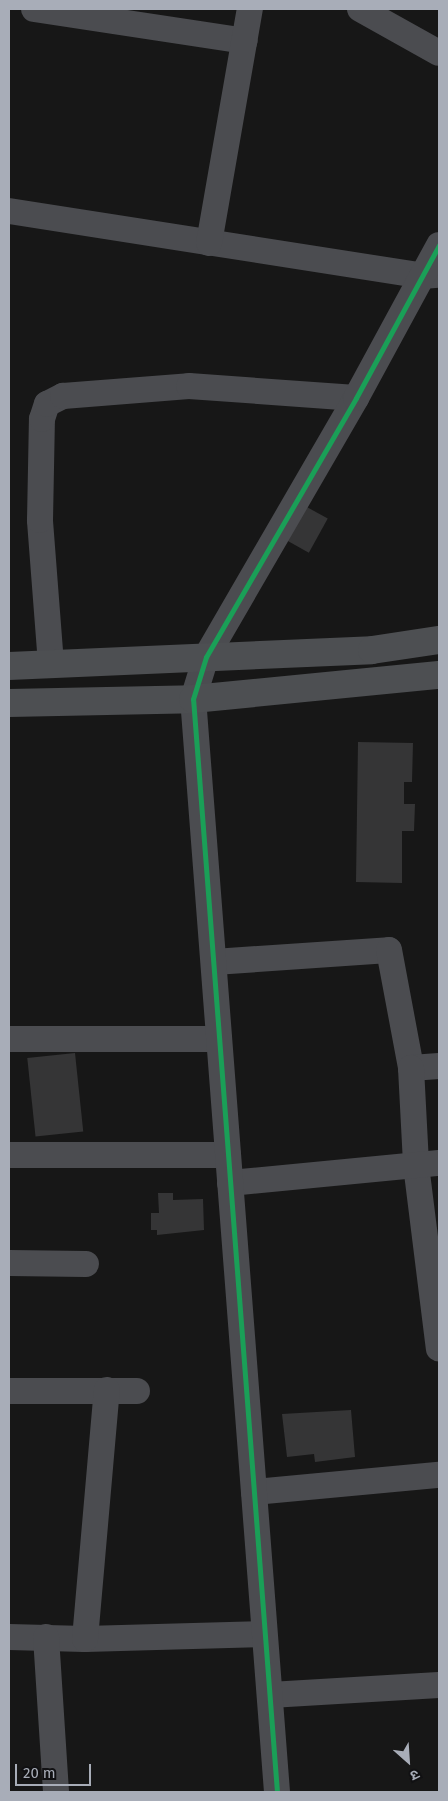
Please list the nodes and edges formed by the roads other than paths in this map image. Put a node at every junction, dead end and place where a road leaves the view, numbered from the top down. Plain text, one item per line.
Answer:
1 (34, 9) edge
2 (250, 9) edge
3 (360, 9) edge
4 (245, 41) junction
5 (439, 53) edge
6 (9, 211) edge
7 (209, 243) junction
8 (439, 245) edge
9 (431, 276) edge
10 (356, 398) junction
11 (439, 640) edge
12 (206, 657) junction
13 (51, 664) junction
14 (9, 666) edge
15 (439, 675) edge
16 (193, 698) junction
17 (9, 703) edge
18 (214, 962) junction
19 (9, 1039) edge
20 (219, 1039) junction
21 (439, 1066) edge
22 (411, 1068) junction
23 (9, 1155) edge
24 (228, 1155) junction
25 (428, 1164) edge
26 (230, 1183) junction
27 (9, 1263) edge
28 (86, 1264) dead end
29 (439, 1349) edge
30 (107, 1390) junction
31 (9, 1391) edge
32 (137, 1391) dead end
33 (439, 1475) edge
34 (254, 1492) junction
35 (263, 1634) junction
36 (9, 1637) edge
37 (46, 1638) junction
38 (85, 1639) junction
39 (439, 1684) edge
40 (270, 1695) junction
41 (56, 1792) edge
42 (277, 1792) edge

1 - 4 street
2 - 4 street
3 - 5 street
4 - 7 street
6 - 7 street
7 - 9 street
8 - 9 street
9 - 10 street
10 - 12 street
10 - 13 street
11 - 12 main road
12 - 13 main road
12 - 16 street
13 - 14 main road
15 - 16 main road
16 - 17 main road
16 - 18 street
18 - 20 street
18 - 22 street
19 - 20 street
20 - 24 street
21 - 22 street
22 - 25 street
23 - 24 street
24 - 26 street
25 - 26 street
25 - 29 street
26 - 34 street
27 - 28 street
30 - 31 street
30 - 32 street
30 - 38 street
33 - 34 street
34 - 35 street
35 - 38 street
35 - 40 street
36 - 37 street
37 - 38 street
37 - 41 street
39 - 40 street
40 - 42 street

